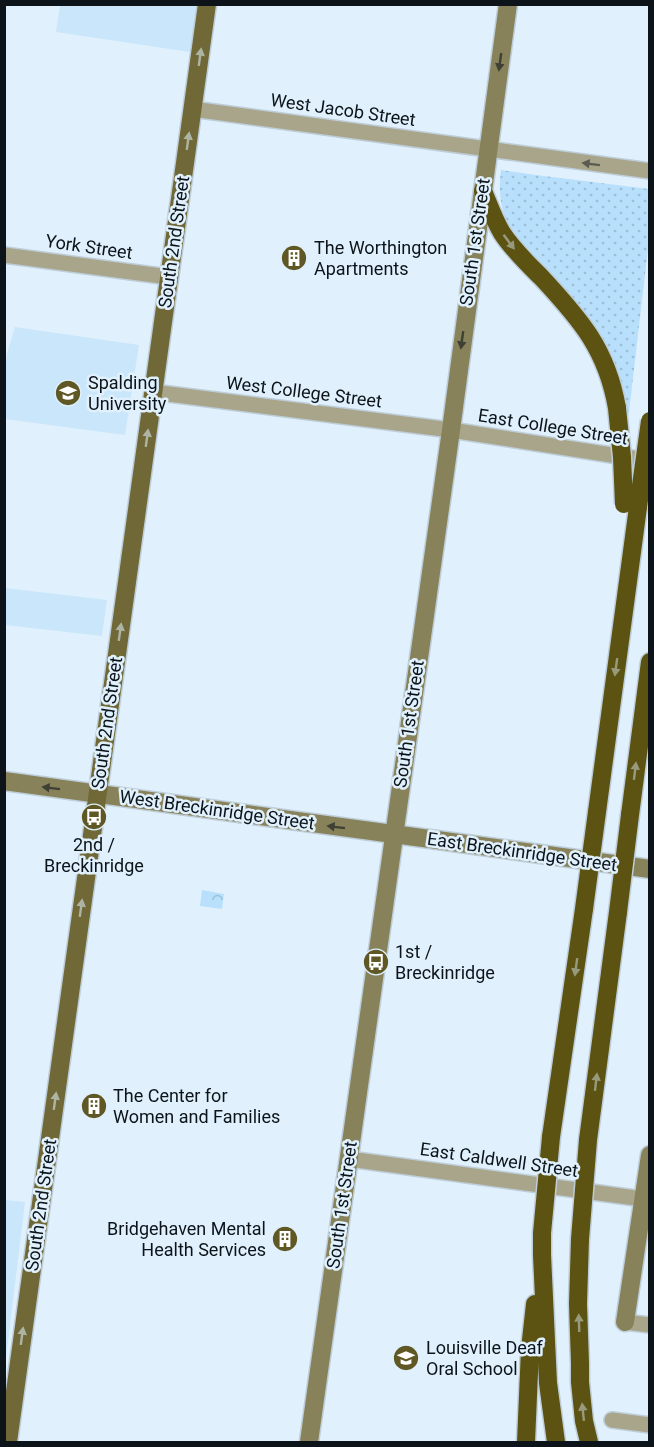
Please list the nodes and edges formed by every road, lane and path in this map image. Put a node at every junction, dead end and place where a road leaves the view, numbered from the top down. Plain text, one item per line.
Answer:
1 (207, 4) edge
2 (508, 4) edge
3 (192, 109) junction
4 (488, 149) junction
5 (650, 171) edge
6 (483, 191) junction
7 (4, 255) edge
8 (169, 278) junction
9 (153, 392) junction
10 (650, 421) edge
11 (451, 430) junction
12 (650, 461) edge
13 (631, 505) junction
14 (650, 662) edge
15 (650, 688) edge
16 (640, 728) junction
17 (4, 782) edge
18 (97, 794) junction
19 (394, 834) junction
20 (650, 869) edge
21 (650, 1155) edge
22 (349, 1159) junction
23 (643, 1199) junction
24 (542, 1255) junction
25 (625, 1322) joint
26 (650, 1325) edge
27 (612, 1420) dead end
28 (650, 1425) edge
29 (8, 1443) edge
30 (309, 1443) edge
31 (526, 1443) edge
32 (556, 1443) edge
33 (588, 1443) edge

3 -> 1 main road, South 2nd Street
2 -> 4 street, South 1st Street
3 - 4 street, West Jacob Street
8 -> 3 main road, South 2nd Street
5 -> 4 street, West Jacob Street
4 - 6 street, South 1st Street
6 -> 11 street, South 1st Street
6 -> 13 highway, bridge
7 - 8 street, York Street
8 - 9 main road, South 2nd Street
9 - 11 street, West College Street
18 -> 9 main road, South 2nd Street
10 - 13 highway, bridge
11 - 12 street, East College Street
11 - 19 street, South 1st Street
13 -> 24 highway, bridge
14 - 16 highway
15 - 16 highway
33 -> 16 highway, bridge
18 -> 17 street, West Breckinridge Street
19 -> 18 street, West Breckinridge Street
29 -> 18 main road, South 2nd Street
19 - 20 street, East Breckinridge Street
19 - 22 street, South 1st Street
21 - 23 street
22 - 23 street, East Caldwell Street
22 - 30 street, South 1st Street
23 - 25 street
24 - 31 highway
24 - 32 highway
25 - 26 street
27 - 28 street

